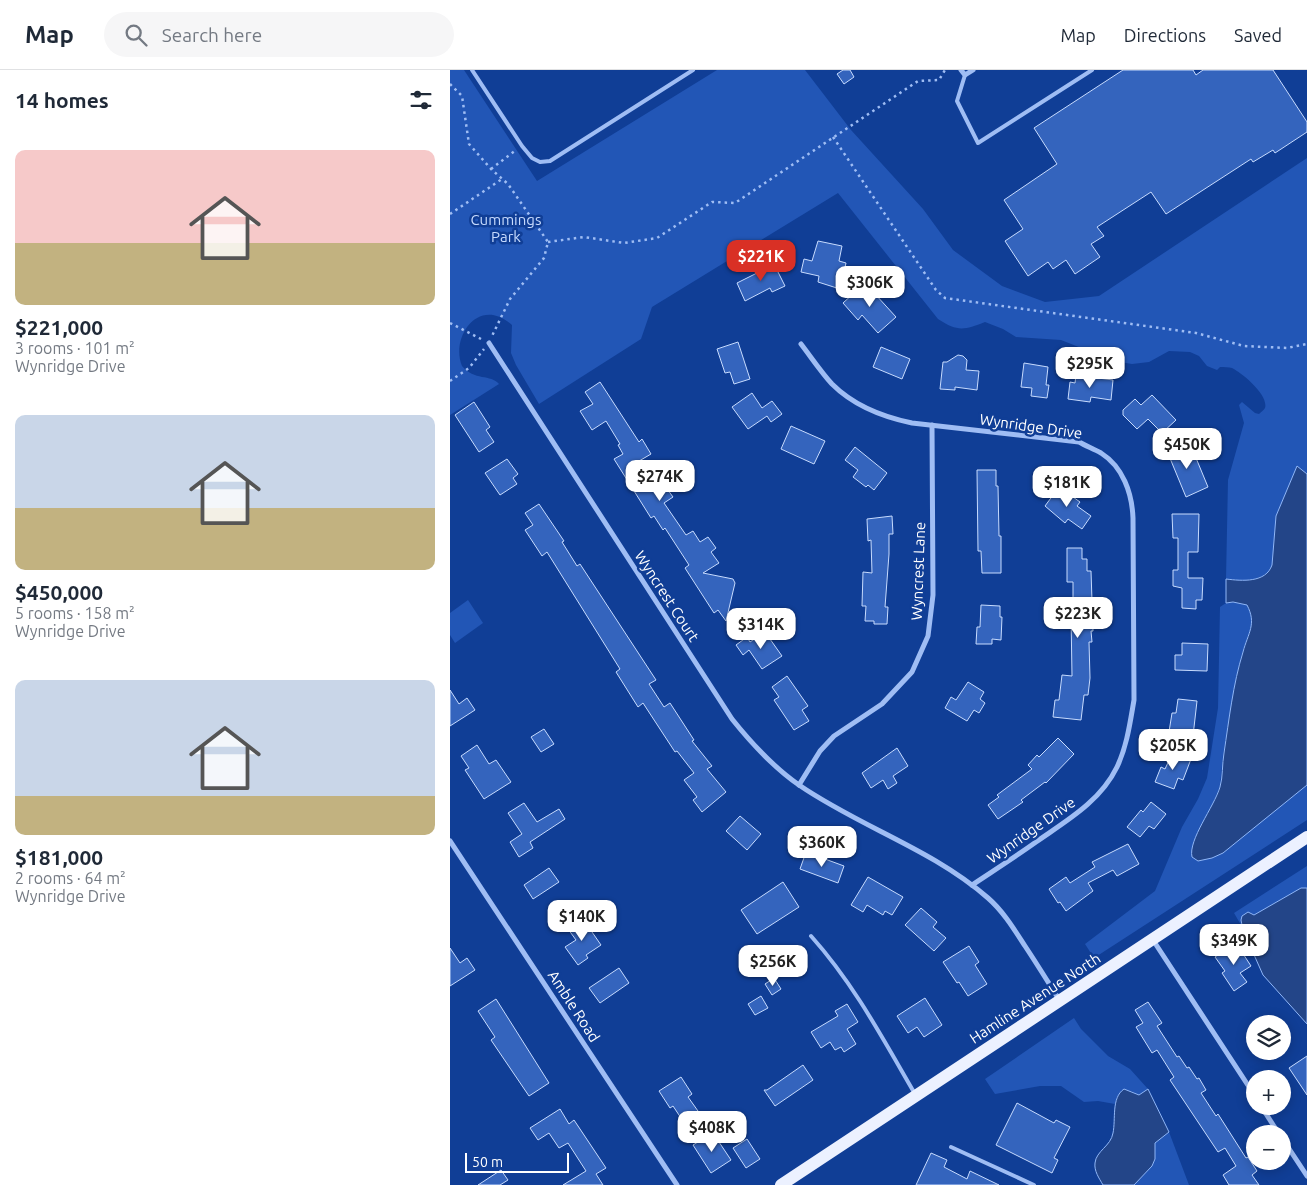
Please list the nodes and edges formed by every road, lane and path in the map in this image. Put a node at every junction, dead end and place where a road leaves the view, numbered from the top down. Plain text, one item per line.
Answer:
1 (472, 70) edge
2 (693, 70) edge
3 (945, 70) edge
4 (961, 70) edge
5 (973, 70) edge
6 (1092, 70) edge
7 (965, 75) junction
8 (450, 84) edge
9 (833, 137) junction
10 (522, 146) junction
11 (490, 168) junction
12 (502, 179) junction
13 (450, 214) edge
14 (548, 242) junction
15 (450, 323) edge
16 (489, 343) junction
17 (800, 344) dead end
18 (1307, 344) edge
19 (450, 381) edge
20 (932, 425) junction
21 (799, 785) junction
22 (1307, 837) edge
23 (450, 841) edge
24 (972, 885) junction
25 (811, 936) dead end
26 (1152, 940) junction
27 (1060, 1001) junction
28 (1246, 1082) edge
29 (916, 1096) junction
30 (952, 1147) dead end
31 (1291, 1152) edge
32 (1307, 1176) edge
33 (677, 1185) edge
34 (781, 1185) edge
35 (1034, 1185) edge

1 - 10 lane
2 - 10 lane
3 - 9 path
4 - 7 street
5 - 7 street
6 - 7 lane
8 - 11 path
9 - 14 path
9 - 18 path
10 - 11 path
11 - 12 path
12 - 13 path
12 - 14 path
14 - 16 path
15 - 16 path
16 - 19 path
16 - 21 street, Wyncrest Court
17 - 20 street, Wynridge Drive
20 - 21 street, Wyncrest Lane
20 - 24 street, Wynridge Drive
21 - 24 street, Wyncrest Court
22 - 26 main road, Hamline Avenue North
23 - 33 street, Amble Road
24 - 27 street, Wyncrest Court
25 - 29 lane
26 - 27 main road, Hamline Avenue North
26 - 28 street
27 - 29 main road, Hamline Avenue North
29 - 34 main road, Hamline Avenue North
30 - 35 lane
31 - 32 street

